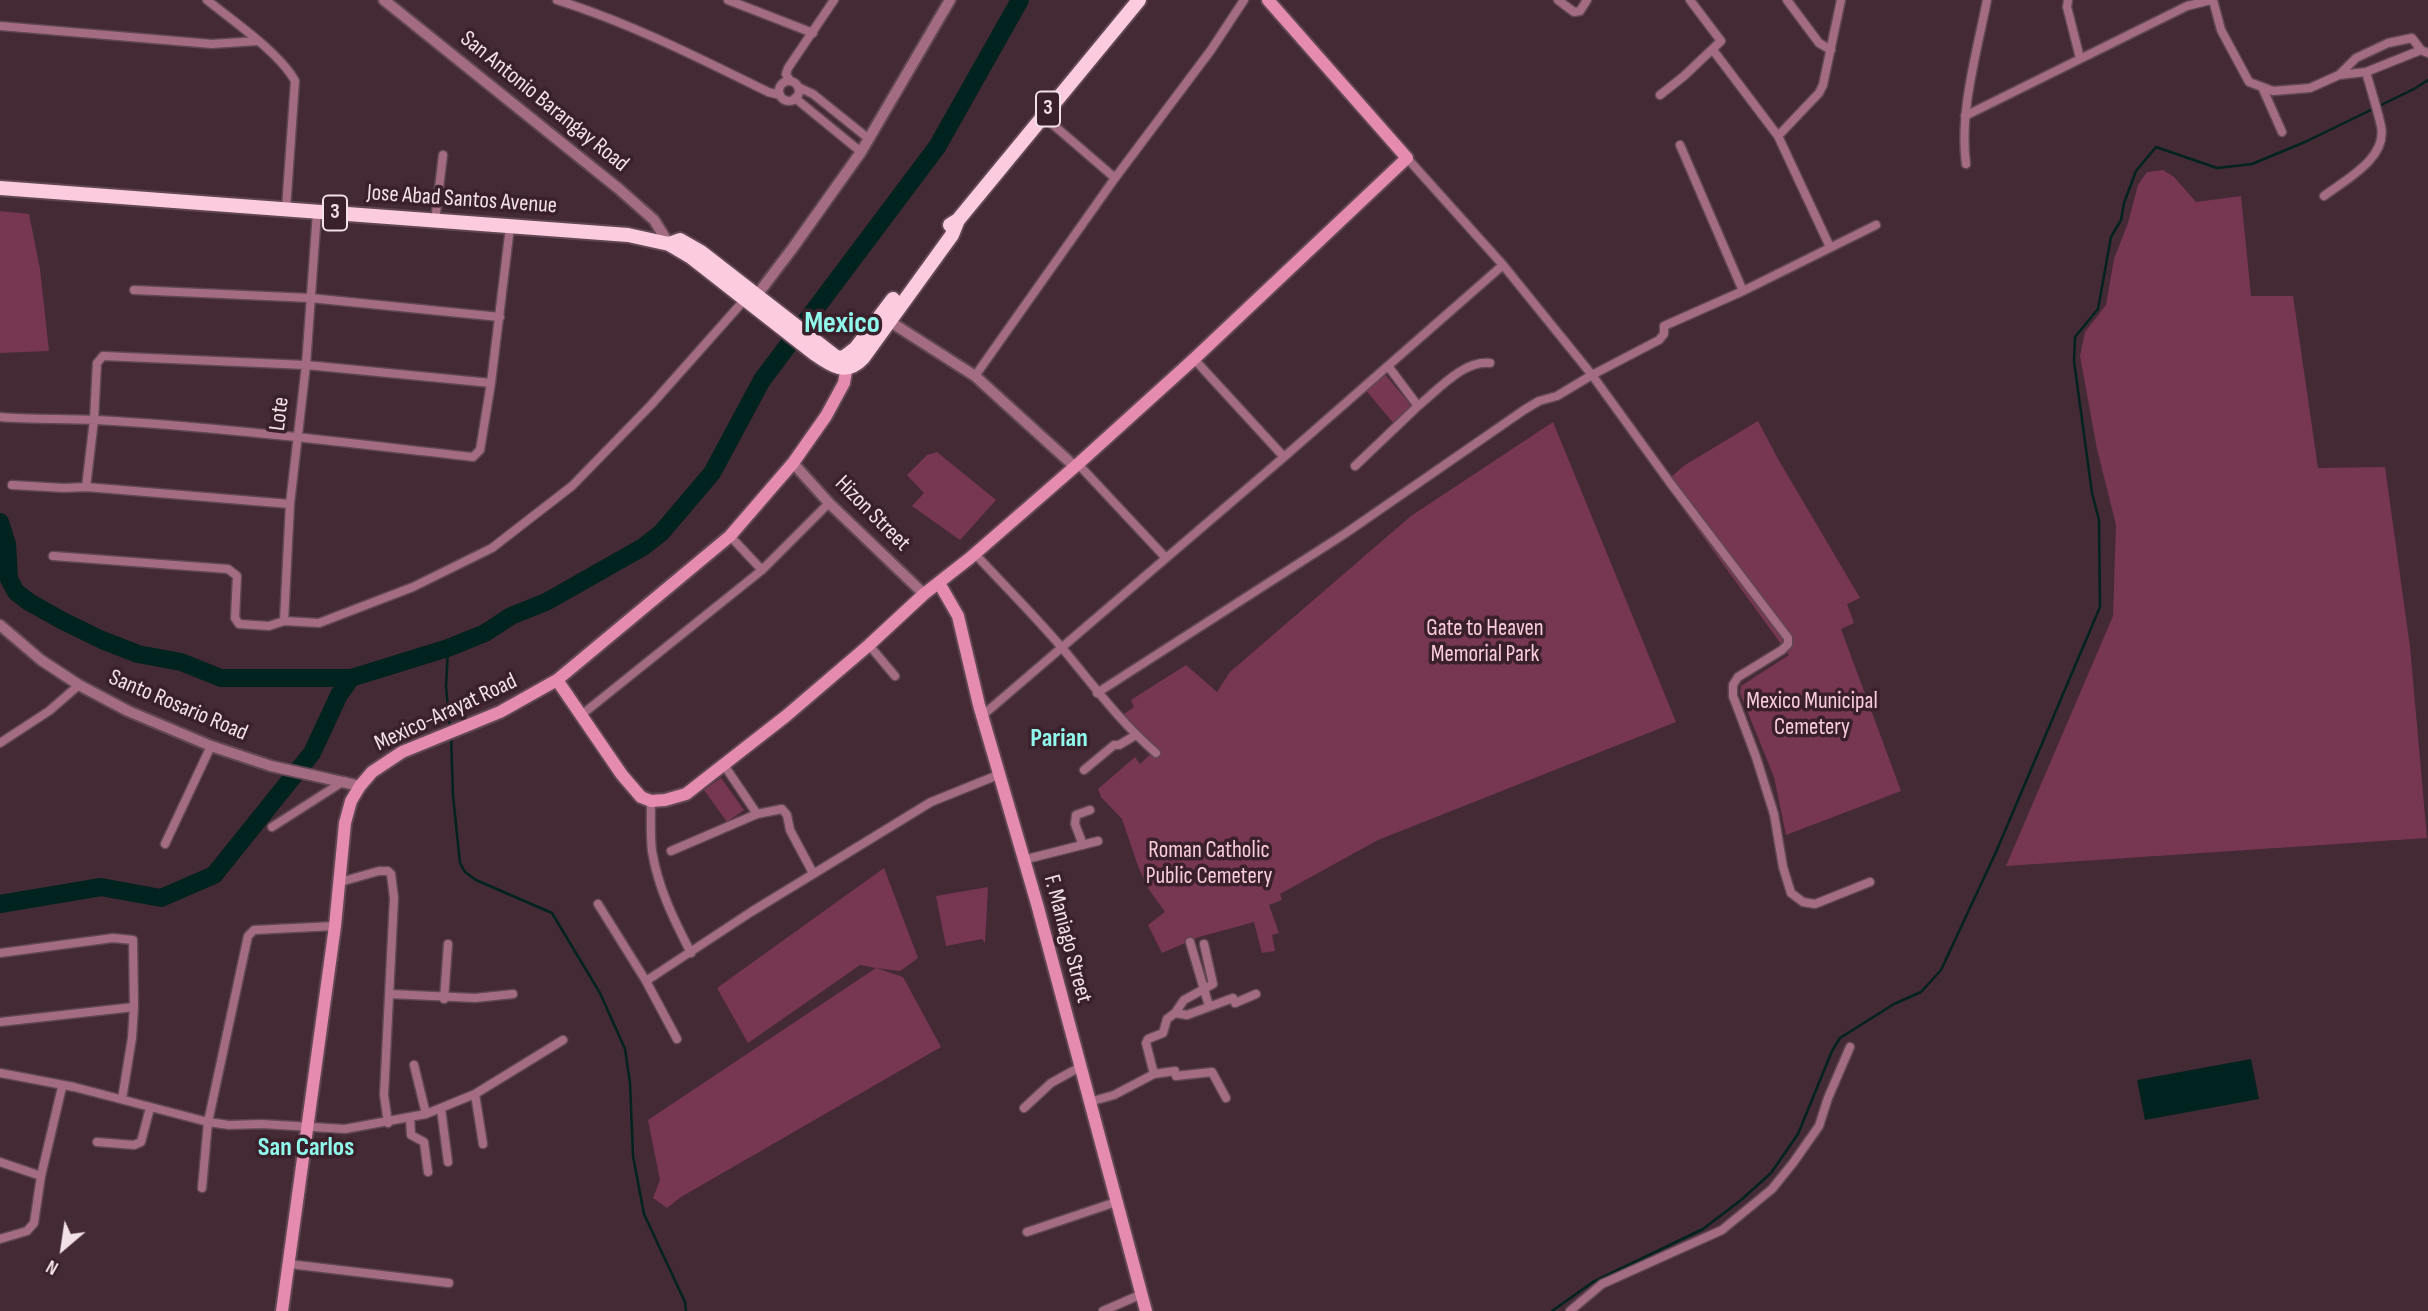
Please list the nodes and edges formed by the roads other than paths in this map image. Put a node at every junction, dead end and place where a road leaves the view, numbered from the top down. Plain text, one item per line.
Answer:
1 (207, 0) edge
2 (384, 0) edge
3 (557, 0) edge
4 (728, 0) edge
5 (834, 0) edge
6 (950, 0) edge
7 (1139, 0) edge
8 (1244, 0) edge
9 (1268, 0) edge
10 (1558, 0) edge
11 (1587, 0) edge
12 (1690, 0) edge
13 (1787, 0) edge
14 (1841, 0) edge
15 (1987, 0) edge
16 (2068, 0) edge
17 (2212, 0) edge
18 (0, 26) edge
19 (813, 33) junction
20 (257, 41) junction
21 (1713, 50) junction
22 (1831, 50) junction
23 (2424, 51) edge
24 (2080, 58) junction
25 (2366, 72) junction
26 (2339, 75) junction
27 (790, 81) junction
28 (798, 87) junction
29 (2262, 87) junction
30 (780, 95) junction
31 (1660, 95) dead end
32 (795, 98) junction
33 (1043, 116) junction
34 (1965, 116) junction
35 (2282, 132) dead end
36 (1778, 136) junction
37 (869, 139) junction
38 (1680, 145) dead end
39 (861, 152) junction
40 (443, 155) dead end
41 (1407, 158) junction
42 (1966, 164) dead end
43 (1115, 178) junction
44 (0, 188) edge
45 (2324, 196) dead end
46 (286, 209) junction
47 (317, 212) junction
48 (958, 220) junction
49 (435, 222) junction
50 (1876, 225) dead end
51 (510, 227) junction
52 (669, 244) junction
53 (1830, 247) junction
54 (1503, 265) junction
55 (134, 290) dead end
56 (1743, 290) junction
57 (310, 298) junction
58 (750, 298) junction
59 (500, 317) junction
60 (889, 321) junction
61 (1194, 359) junction
62 (848, 362) junction
63 (1490, 363) dead end
64 (306, 365) junction
65 (1388, 366) junction
66 (1592, 375) junction
67 (975, 376) junction
68 (491, 383) junction
69 (1418, 406) junction
70 (0, 417) edge
71 (94, 420) junction
72 (297, 437) junction
73 (1284, 457) junction
74 (793, 463) junction
75 (1076, 465) junction
76 (1355, 466) dead end
77 (12, 485) dead end
78 (86, 486) junction
79 (829, 503) junction
80 (290, 504) junction
81 (730, 536) junction
82 (975, 554) junction
83 (53, 556) dead end
84 (1165, 557) junction
85 (762, 570) junction
86 (939, 583) junction
87 (924, 594) junction
88 (284, 621) junction
89 (0, 625) edge
90 (869, 645) junction
91 (1062, 648) junction
92 (895, 676) dead end
93 (556, 680) junction
94 (79, 685) junction
95 (1097, 693) junction
96 (983, 715) junction
97 (580, 716) junction
98 (1136, 736) junction
99 (0, 743) edge
100 (211, 746) junction
101 (1156, 753) dead end
102 (724, 765) junction
103 (1084, 770) dead end
104 (998, 775) junction
105 (344, 781) junction
106 (360, 786) junction
107 (650, 801) junction
108 (1090, 810) dead end
109 (757, 814) junction
110 (272, 827) dead end
111 (1098, 841) dead end
112 (165, 844) dead end
113 (1083, 845) junction
114 (671, 851) dead end
115 (1023, 860) junction
116 (813, 873) junction
117 (340, 882) junction
118 (1870, 883) dead end
119 (598, 904) dead end
120 (335, 926) junction
121 (1189, 942) dead end
122 (448, 944) dead end
123 (1204, 944) dead end
124 (0, 953) edge
125 (691, 953) junction
126 (646, 981) junction
127 (1204, 989) junction
128 (390, 994) junction
129 (513, 994) dead end
130 (1256, 995) dead end
131 (444, 999) junction
132 (1209, 1006) junction
133 (134, 1007) junction
134 (1175, 1013) junction
135 (0, 1022) edge
136 (677, 1039) dead end
137 (563, 1041) dead end
138 (1850, 1047) dead end
139 (414, 1065) dead end
140 (1080, 1067) junction
141 (0, 1073) edge
142 (1154, 1074) junction
143 (62, 1087) junction
144 (475, 1094) junction
145 (122, 1098) junction
146 (1226, 1098) dead end
147 (1089, 1102) junction
148 (150, 1108) junction
149 (1024, 1108) dead end
150 (441, 1110) junction
151 (426, 1114) junction
152 (410, 1117) junction
153 (208, 1122) junction
154 (388, 1123) junction
155 (307, 1129) junction
156 (97, 1142) dead end
157 (483, 1144) dead end
158 (0, 1162) edge
159 (447, 1162) dead end
160 (428, 1172) dead end
161 (41, 1176) junction
162 (202, 1188) dead end
163 (1116, 1202) junction
164 (1027, 1232) dead end
165 (0, 1239) edge
166 (289, 1264) junction
167 (449, 1283) dead end
168 (1142, 1294) junction
169 (282, 1311) edge
170 (1103, 1311) edge
171 (1146, 1311) edge
172 (1570, 1311) edge

1 - 20 street
2 - 52 street, San Antonio Barangay Road
3 - 30 street
4 - 19 street
5 - 19 street
6 - 37 street
7 - 33 highway, 3
8 - 43 street
9 - 41 main road
10 - 11 street
12 - 21 street
13 - 22 street
14 - 22 street
15 - 34 street
16 - 24 street
17 - 24 street
17 - 29 street
18 - 20 street
19 - 27 street
20 - 46 street
21 - 31 street
21 - 36 street
22 - 36 street
23 - 25 street
23 - 26 street
24 - 34 street
25 - 26 street
25 - 45 street
26 - 29 street
27 - 28 street
27 - 30 street
28 - 32 street
28 - 37 street
29 - 35 street
30 - 32 street
32 - 39 street
33 - 43 street
33 - 48 highway, 3
34 - 42 street
36 - 53 street
37 - 39 street
38 - 56 street
39 - 58 street
40 - 49 street
41 - 54 street
41 - 61 main road
43 - 67 street
44 - 46 highway, Jose Abad Santos Avenue / 3
46 - 47 highway, Jose Abad Santos Avenue / 3
47 - 49 highway, Jose Abad Santos Avenue / 3
47 - 57 street, Lote
48 - 60 highway, 3
48 - 62 highway, 3
49 - 51 highway, Jose Abad Santos Avenue / 3
50 - 53 street
51 - 52 highway, Jose Abad Santos Avenue / 3
51 - 59 street
52 - 58 highway, Jose Abad Santos Avenue / 3
53 - 56 street
54 - 65 street
54 - 66 street
55 - 57 street
56 - 66 street
57 - 59 street
57 - 64 street, Lote
58 - 62 highway, Jose Abad Santos Avenue / 3
58 - 88 street
59 - 68 street
60 - 62 highway, 3
60 - 67 street
61 - 73 street
61 - 75 main road
62 - 74 main road, Mexico-Arayat Road
63 - 69 street
64 - 68 street
64 - 71 street
64 - 72 street, Lote
65 - 69 street
65 - 73 street
66 - 95 street
66 - 118 street
67 - 75 street
68 - 72 street
69 - 76 street
70 - 71 street
71 - 72 street
71 - 78 street
72 - 80 street, Lote
73 - 84 street
74 - 79 street, Hizon Street
74 - 81 main road, Mexico-Arayat Road
75 - 82 main road
75 - 84 street
77 - 78 street
78 - 80 street
79 - 85 street
79 - 87 street, Hizon Street
80 - 88 street, Lote
81 - 85 street
81 - 93 main road, Mexico-Arayat Road
82 - 86 main road
82 - 91 street
83 - 88 street
84 - 91 street
85 - 97 street
86 - 87 main road
86 - 96 main road, F. Maniago Street
87 - 90 main road
89 - 94 street, Santo Rosario Road
90 - 92 street
90 - 102 main road
91 - 95 street
91 - 96 street
93 - 97 main road
93 - 106 main road, Mexico-Arayat Road
94 - 99 street
94 - 100 street, Santo Rosario Road
95 - 98 street
96 - 104 main road, F. Maniago Street
97 - 107 main road
98 - 101 street
98 - 103 street
100 - 105 street, Santo Rosario Road
100 - 112 street
102 - 107 main road
102 - 109 street
104 - 115 main road, F. Maniago Street
104 - 116 street
105 - 106 street, Santo Rosario Road
105 - 110 street
106 - 117 main road, Mexico-Arayat Road
107 - 125 street
108 - 113 street
109 - 114 street
109 - 116 street
111 - 113 street
113 - 115 street
115 - 140 main road, F. Maniago Street
116 - 125 street
117 - 120 main road, Mexico-Arayat Road
117 - 128 street
119 - 126 street
120 - 153 street
120 - 155 main road, Mexico-Arayat Road
121 - 127 street
122 - 131 street
123 - 127 street
124 - 133 street
125 - 126 street
126 - 136 street
127 - 132 street
127 - 134 street
128 - 131 street
128 - 154 street
129 - 131 street
130 - 132 street
132 - 134 street
133 - 135 street
133 - 145 street
134 - 142 street
137 - 144 street
138 - 172 street
139 - 151 street
140 - 147 main road, F. Maniago Street
140 - 149 street
141 - 143 street
142 - 146 street
142 - 147 street
143 - 145 street
143 - 161 street
144 - 150 street
144 - 157 street
145 - 148 street
147 - 163 main road, F. Maniago Street
148 - 153 street
148 - 156 street
150 - 151 street
150 - 159 street
151 - 152 street
152 - 154 street
152 - 160 street
153 - 155 street
153 - 162 street
154 - 155 street
155 - 166 main road, Mexico-Arayat Road
158 - 161 street
161 - 165 street
163 - 164 street
163 - 168 main road, F. Maniago Street
166 - 167 street
166 - 169 main road, Mexico-Arayat Road
168 - 170 street
168 - 171 main road, F. Maniago Street

